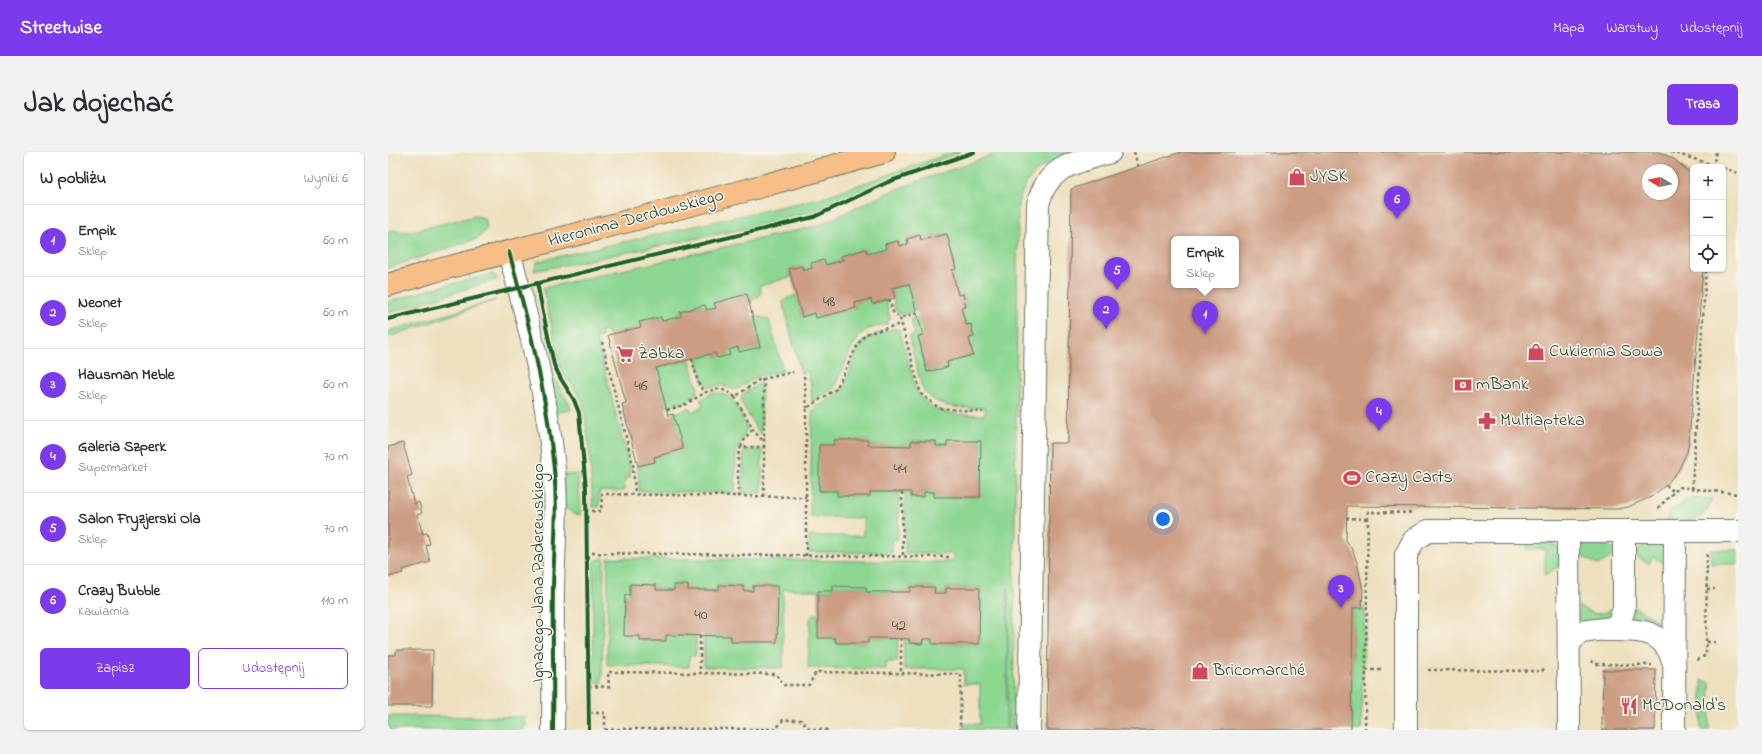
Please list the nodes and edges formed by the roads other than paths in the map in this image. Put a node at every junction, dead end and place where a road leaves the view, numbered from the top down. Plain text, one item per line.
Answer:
1 (884, 152) edge
2 (1110, 152) edge
3 (510, 252) junction
4 (388, 285) edge
5 (1568, 531) junction
6 (1624, 531) junction
7 (1675, 531) junction
8 (1738, 531) edge
9 (1605, 630) junction
10 (1569, 643) junction
11 (1672, 646) junction
12 (553, 730) edge
13 (1029, 730) edge
14 (1406, 730) edge
15 (1569, 730) edge
16 (1660, 730) edge
17 (1674, 730) edge

1 - 3 main road, Hieronima Derdowskiego
2 - 13 street
3 - 4 main road, Hieronima Derdowskiego
3 - 12 street, Ignacego Jana Paderewskiego
5 - 6 street
5 - 10 street
5 - 14 street
6 - 7 street
6 - 9 street
7 - 8 street
7 - 11 street
9 - 10 street
9 - 11 street
10 - 15 street
11 - 16 street
11 - 17 street

